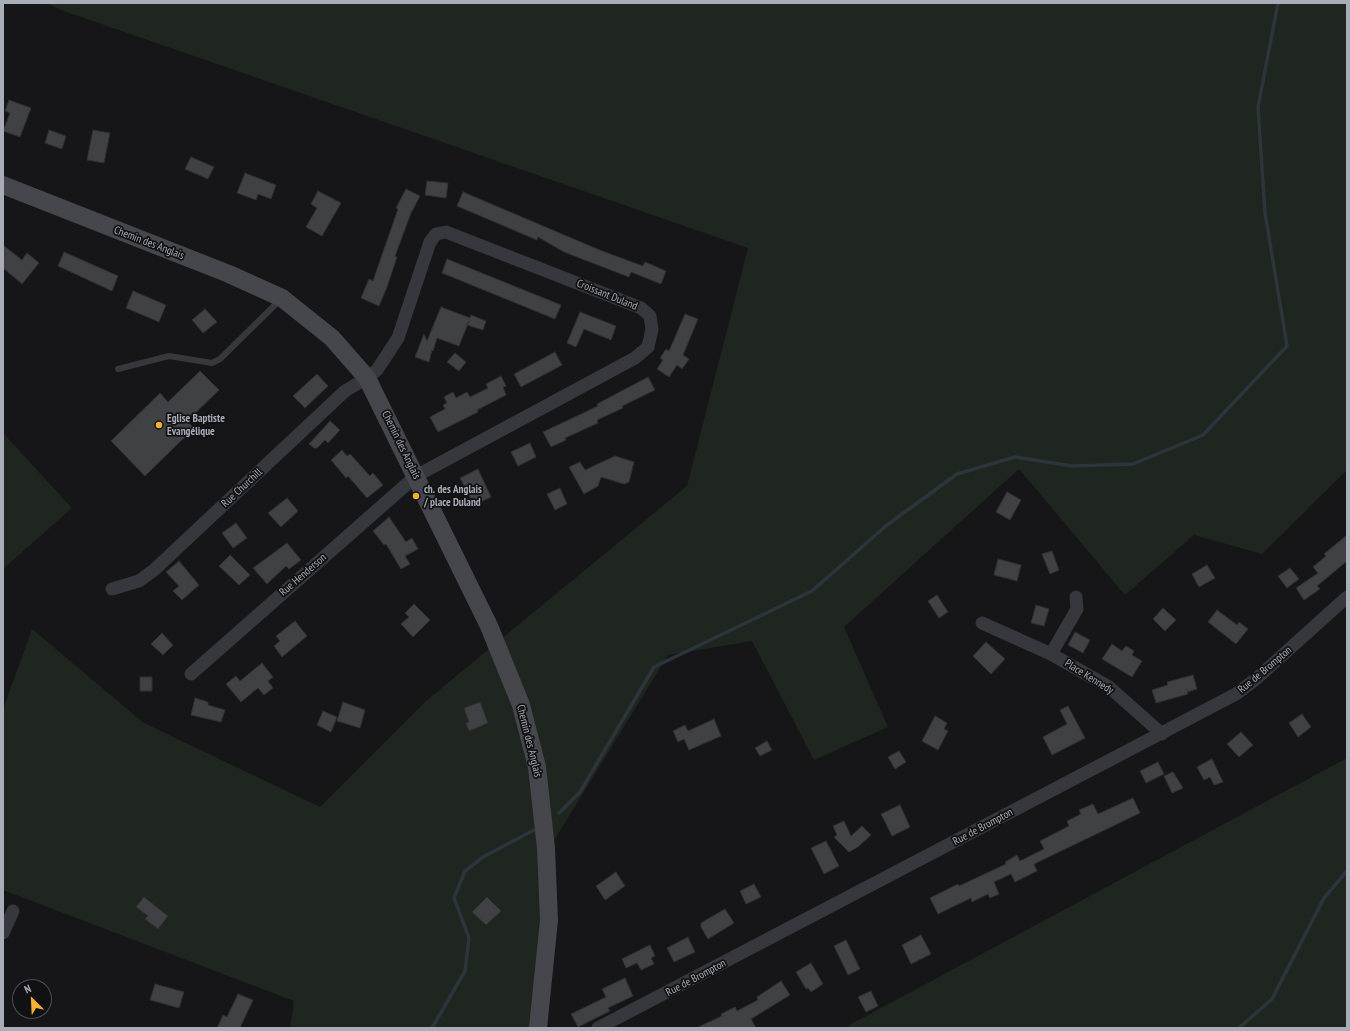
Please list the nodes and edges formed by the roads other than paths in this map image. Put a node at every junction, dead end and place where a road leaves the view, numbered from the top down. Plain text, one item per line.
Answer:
1 (3, 185) edge
2 (282, 298) junction
3 (118, 369) dead end
4 (367, 378) junction
5 (416, 476) junction
6 (112, 589) dead end
7 (1076, 597) dead end
8 (1347, 597) edge
9 (982, 623) dead end
10 (1051, 654) junction
11 (191, 674) dead end
12 (1162, 734) junction
13 (13, 911) dead end
14 (3, 933) edge
15 (538, 1028) edge
16 (598, 1028) edge

1 - 2 street, Chemin des Anglais
2 - 3 lane
2 - 4 street, Chemin des Anglais
4 - 5 street, Chemin des Anglais
4 - 5 street, Croissant Duland
4 - 6 street, Rue Churchill
5 - 11 street, Rue Henderson
5 - 15 street, Chemin des Anglais
7 - 10 street
8 - 12 street, Rue de Brompton
9 - 10 street, Place Kennedy
10 - 12 street, Place Kennedy
12 - 16 street, Rue de Brompton
13 - 14 street

